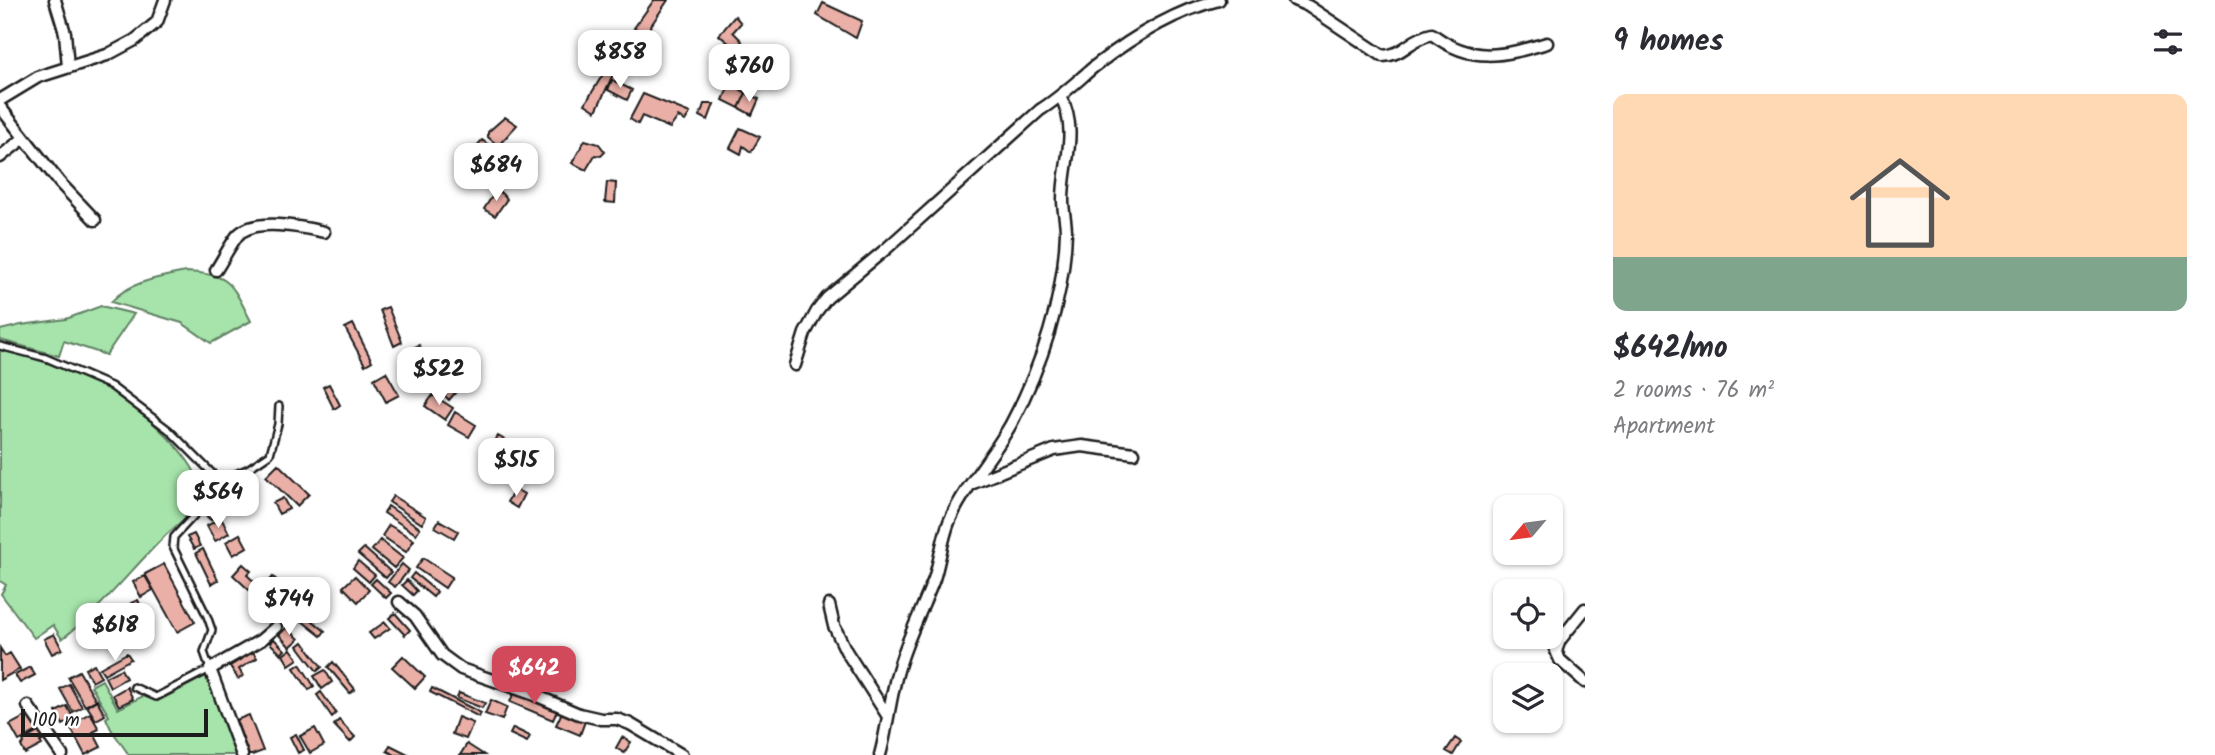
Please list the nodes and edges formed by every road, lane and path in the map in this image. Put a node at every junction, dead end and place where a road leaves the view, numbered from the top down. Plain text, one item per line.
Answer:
1 (55, 0) edge
2 (165, 0) edge
3 (1219, 0) edge
4 (1294, 0) edge
5 (1547, 43) dead end
6 (68, 67) junction
7 (1061, 97) junction
8 (0, 100) edge
9 (0, 107) edge
10 (24, 138) junction
11 (0, 157) edge
12 (95, 220) dead end
13 (324, 232) dead end
14 (216, 270) dead end
15 (0, 346) edge
16 (795, 365) dead end
17 (279, 406) dead end
18 (1134, 453) dead end
19 (216, 484) junction
20 (972, 484) junction
21 (399, 602) dead end
22 (829, 605) dead end
23 (1585, 609) edge
24 (276, 627) dead end
25 (210, 669) junction
26 (1585, 682) edge
27 (134, 687) dead end
28 (28, 706) dead end
29 (887, 715) junction
30 (62, 755) edge
31 (242, 755) edge
32 (682, 755) edge
33 (880, 755) edge

1 - 6 street
2 - 6 street
3 - 7 street
4 - 5 street
6 - 8 street
7 - 16 street
7 - 20 street
9 - 10 street
10 - 11 street
10 - 12 street
13 - 14 street
15 - 19 lane
17 - 19 lane
18 - 20 street
19 - 25 lane
20 - 29 street
21 - 32 street
22 - 29 street
23 - 26 street
24 - 25 street
25 - 27 lane
25 - 31 street
28 - 30 street
29 - 33 street

